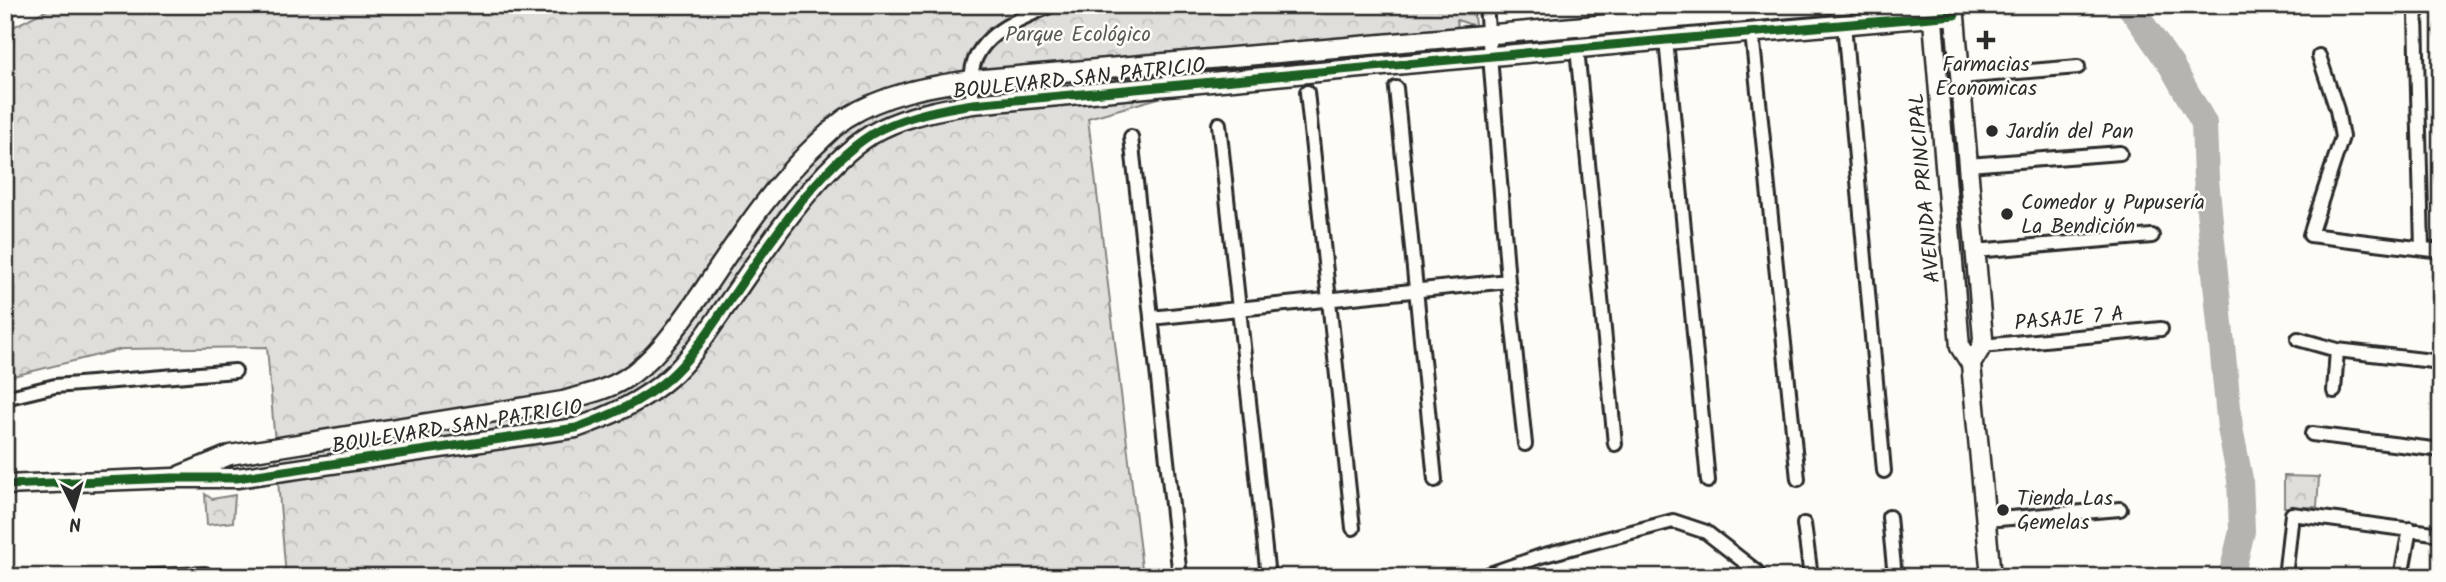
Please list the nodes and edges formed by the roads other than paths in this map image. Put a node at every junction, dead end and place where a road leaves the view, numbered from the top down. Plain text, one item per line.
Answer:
1 (1052, 5) edge
2 (1486, 5) edge
3 (1824, 5) edge
4 (1954, 10) edge
5 (1932, 11) edge
6 (2416, 15) dead end
7 (1844, 24) junction
8 (1752, 33) junction
9 (1489, 36) junction
10 (1666, 40) junction
11 (1577, 48) junction
12 (1490, 56) junction
13 (2319, 56) dead end
14 (2078, 67) dead end
15 (1960, 77) junction
16 (972, 80) junction
17 (1396, 88) dead end
18 (1307, 92) dead end
19 (973, 104) junction
20 (1219, 124) dead end
21 (1131, 137) dead end
22 (2120, 153) dead end
23 (1968, 166) junction
24 (750, 221) junction
25 (776, 233) junction
26 (2152, 236) dead end
27 (2422, 248) junction
28 (1975, 251) junction
29 (2441, 251) edge
30 (1508, 281) junction
31 (1416, 291) junction
32 (1328, 300) junction
33 (1238, 309) junction
34 (1151, 318) junction
35 (2161, 328) dead end
36 (2298, 340) dead end
37 (1982, 346) junction
38 (2337, 350) junction
39 (2441, 362) edge
40 (1971, 364) junction
41 (235, 371) dead end
42 (2334, 391) dead end
43 (5, 398) edge
44 (2312, 434) dead end
45 (1525, 444) dead end
46 (1615, 444) dead end
47 (2441, 450) edge
48 (1884, 471) dead end
49 (173, 478) junction
50 (1798, 479) dead end
51 (1435, 480) dead end
52 (1708, 481) dead end
53 (5, 485) edge
54 (2120, 509) dead end
55 (1889, 517) dead end
56 (1986, 520) junction
57 (1804, 524) dead end
58 (1353, 528) dead end
59 (2410, 529) junction
60 (2441, 534) edge
61 (205, 574) dead end
62 (130, 577) edge
63 (1180, 577) edge
64 (1268, 577) edge
65 (1481, 577) edge
66 (1760, 577) edge
67 (1811, 577) edge
68 (1895, 577) edge
69 (1991, 577) edge
70 (2285, 577) edge
71 (2401, 577) edge

1 - 16 street
2 - 9 street
3 - 9 street, BOULEVARD SAN PATRICIO
4 - 5 street, BOULEVARD SAN PATRICIO
4 - 15 street
5 - 7 street, BOULEVARD SAN PATRICIO
5 - 40 street, AVENIDA PRINCIPAL
6 - 27 street
7 - 8 street, BOULEVARD SAN PATRICIO
7 - 48 street
8 - 10 street, BOULEVARD SAN PATRICIO
8 - 50 street
9 - 12 street
9 - 16 street, BOULEVARD SAN PATRICIO
10 - 11 street, BOULEVARD SAN PATRICIO
10 - 52 street
11 - 12 street, BOULEVARD SAN PATRICIO
11 - 46 street
12 - 19 street, BOULEVARD SAN PATRICIO
12 - 30 street
13 - 27 street
14 - 15 street
15 - 23 street
16 - 19 street
16 - 24 street, BOULEVARD SAN PATRICIO
17 - 31 street
18 - 32 street
19 - 25 street, BOULEVARD SAN PATRICIO
20 - 33 street
21 - 34 street
22 - 23 street
23 - 28 street
24 - 25 street
24 - 49 street, BOULEVARD SAN PATRICIO
25 - 49 street, BOULEVARD SAN PATRICIO
26 - 28 street
27 - 29 street
28 - 37 street
30 - 31 street
30 - 45 street
31 - 32 street
31 - 51 street
32 - 33 street
32 - 58 street
33 - 34 street
33 - 64 street
34 - 63 street
35 - 37 street, PASAJE 7 A
36 - 38 street
37 - 40 street
38 - 39 street
38 - 42 street
40 - 56 street, AVENIDA PRINCIPAL
41 - 43 street
44 - 47 street
49 - 53 street, BOULEVARD SAN PATRICIO
54 - 56 street
55 - 68 street
56 - 69 street, AVENIDA PRINCIPAL
57 - 67 street
59 - 60 street
59 - 70 street
59 - 71 street
61 - 62 street
65 - 66 street

